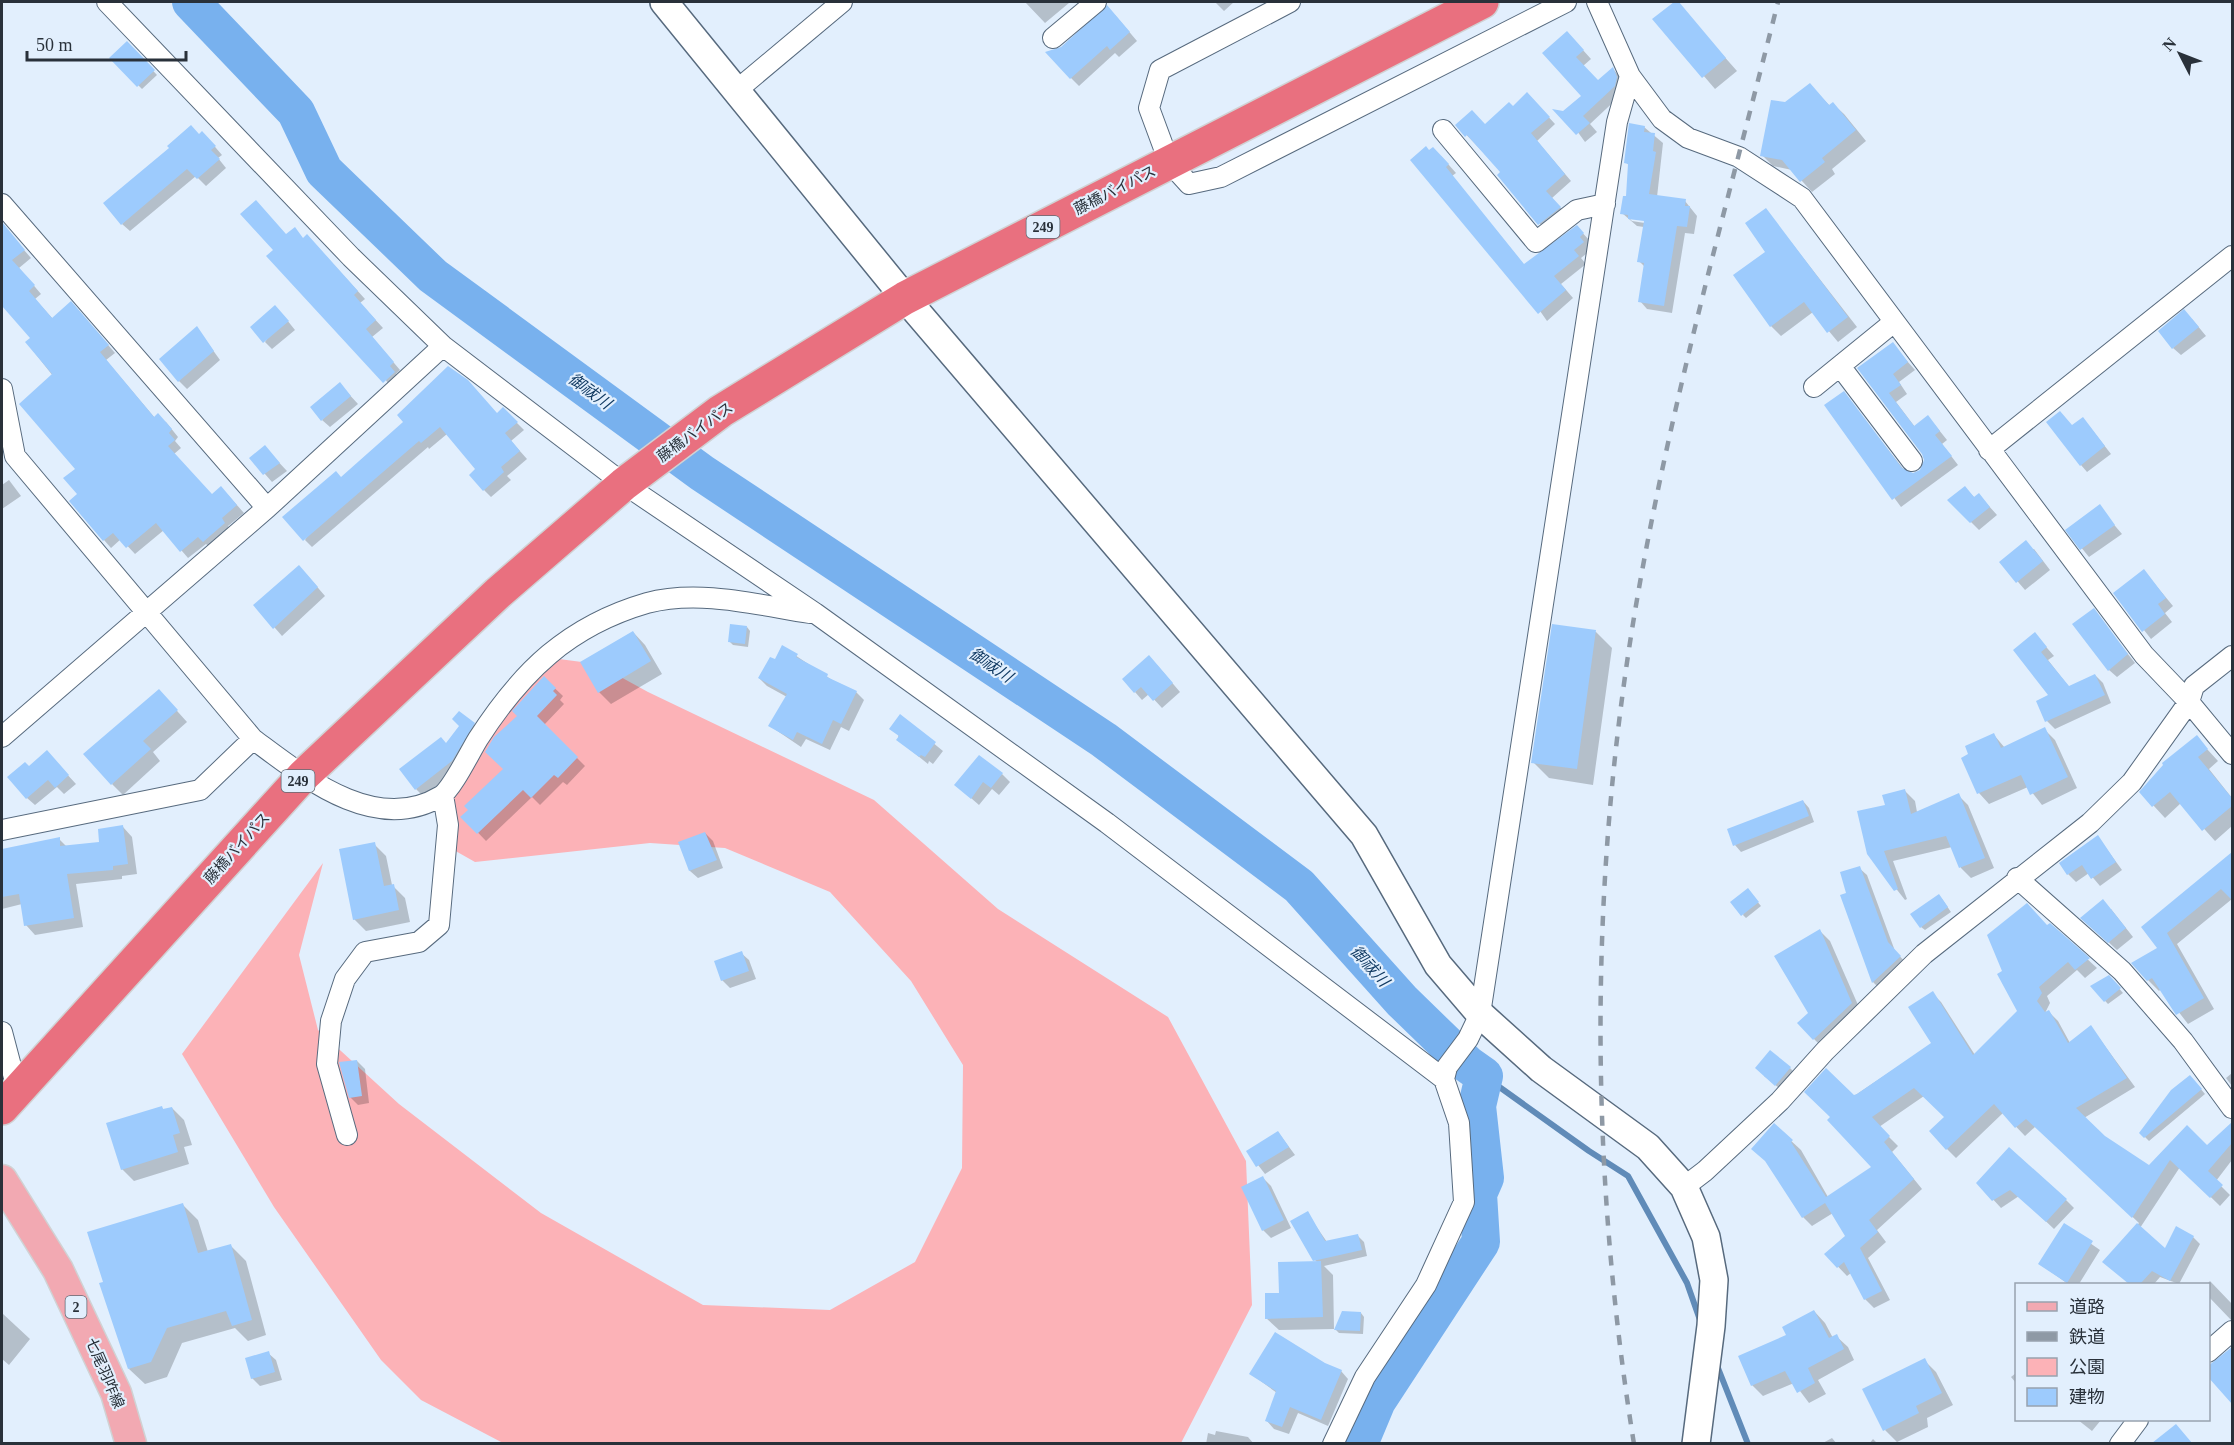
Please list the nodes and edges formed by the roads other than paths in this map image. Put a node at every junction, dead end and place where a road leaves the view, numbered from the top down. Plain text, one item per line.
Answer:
1 (107, 2) edge
2 (664, 2) edge
3 (842, 2) edge
4 (1096, 2) edge
5 (1290, 2) edge
6 (1482, 2) edge
7 (1566, 2) edge
8 (1597, 2) edge
9 (1266, 6) edge
10 (1053, 38) dead end
11 (1630, 76) junction
12 (737, 90) junction
13 (1443, 130) dead end
14 (1169, 162) junction
15 (2, 204) edge
16 (1605, 204) junction
17 (2232, 256) edge
18 (905, 298) junction
19 (1894, 322) junction
20 (443, 346) junction
21 (1840, 366) junction
22 (1814, 387) dead end
23 (2, 389) edge
24 (1989, 450) junction
25 (1912, 461) dead end
26 (631, 479) junction
27 (267, 508) junction
28 (147, 611) junction
29 (815, 613) junction
30 (2232, 656) edge
31 (2190, 702) junction
32 (2, 737) edge
33 (253, 740) junction
34 (2232, 754) edge
35 (303, 776) junction
36 (443, 795) junction
37 (2, 830) edge
38 (2017, 878) junction
39 (1480, 1014) junction
40 (2, 1032) edge
41 (1446, 1074) junction
42 (9, 1099) edge
43 (2232, 1108) edge
44 (346, 1135) dead end
45 (2, 1180) edge
46 (1684, 1187) junction
47 (2232, 1331) edge
48 (2210, 1350) edge
49 (2136, 1421) edge
50 (131, 1443) edge
51 (1333, 1443) edge
52 (1696, 1443) edge
53 (2120, 1443) edge

1 - 20 street
2 - 12 street
3 - 12 street
4 - 10 street
5 - 9 street
6 - 14 highway, 藤橋バイパス / 249
7 - 14 street
8 - 11 street
9 - 14 street
11 - 16 street
11 - 19 street
12 - 18 street
13 - 16 street
14 - 18 highway, 藤橋バイパス / 249
15 - 27 street
16 - 39 street
17 - 24 street
18 - 26 highway, 藤橋バイパス / 249
18 - 39 street
19 - 21 street
19 - 24 street
20 - 26 street
20 - 27 street
21 - 22 street
21 - 25 street
23 - 28 street
24 - 31 street
26 - 29 street
26 - 35 highway, 藤橋バイパス / 249
27 - 28 street
28 - 32 street
28 - 33 street
29 - 36 street
29 - 41 street
30 - 31 street
31 - 34 street
31 - 38 street
33 - 35 street
33 - 37 street
35 - 36 street
35 - 42 highway, 藤橋バイパス / 249
36 - 44 street
38 - 43 street
38 - 46 street
39 - 41 street
39 - 46 street
40 - 42 street
41 - 51 street
45 - 50 main road, 七尾羽咋線 / 2
46 - 52 street
47 - 48 street
49 - 53 street

